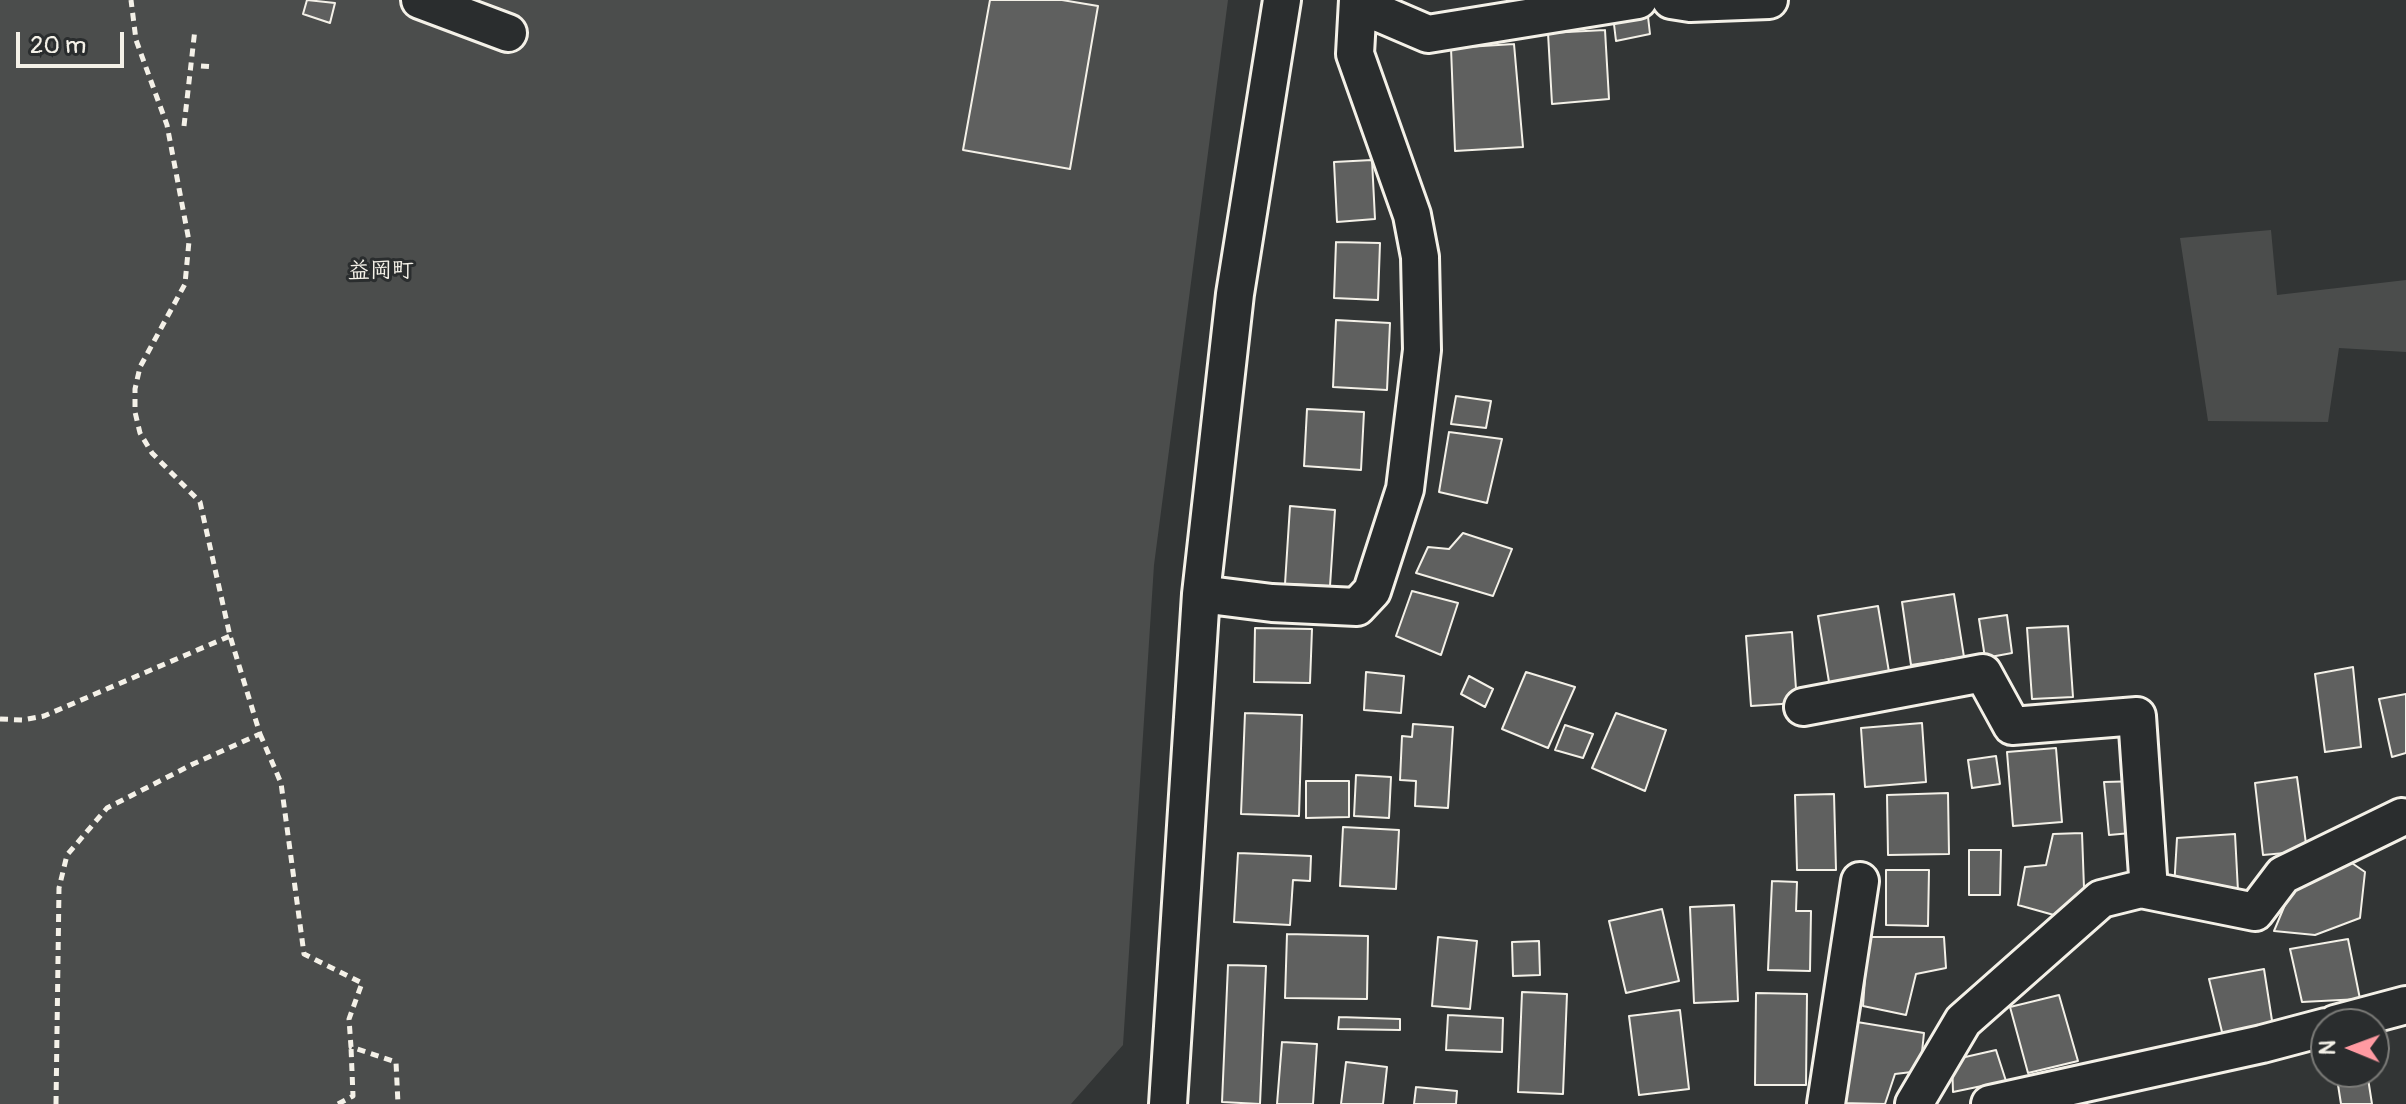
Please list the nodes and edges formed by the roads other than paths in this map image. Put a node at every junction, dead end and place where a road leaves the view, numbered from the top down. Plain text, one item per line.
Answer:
1 (420, 0) edge
2 (1282, 0) edge
3 (1638, 0) edge
4 (1671, 0) edge
5 (1769, 0) edge
6 (1358, 2) edge
7 (508, 33) dead end
8 (1201, 594) junction
9 (1803, 707) dead end
10 (2402, 817) dead end
11 (1860, 881) dead end
12 (2149, 890) junction
13 (2310, 1031) edge
14 (2100, 1091) edge
15 (1168, 1104) edge
16 (1826, 1104) edge
17 (1914, 1104) edge
18 (1990, 1104) edge

1 - 7 street
2 - 8 street
3 - 6 street
4 - 5 street
6 - 8 street
8 - 15 street
9 - 12 street
10 - 12 street
11 - 16 street
12 - 17 street
13 - 14 street
14 - 18 street

